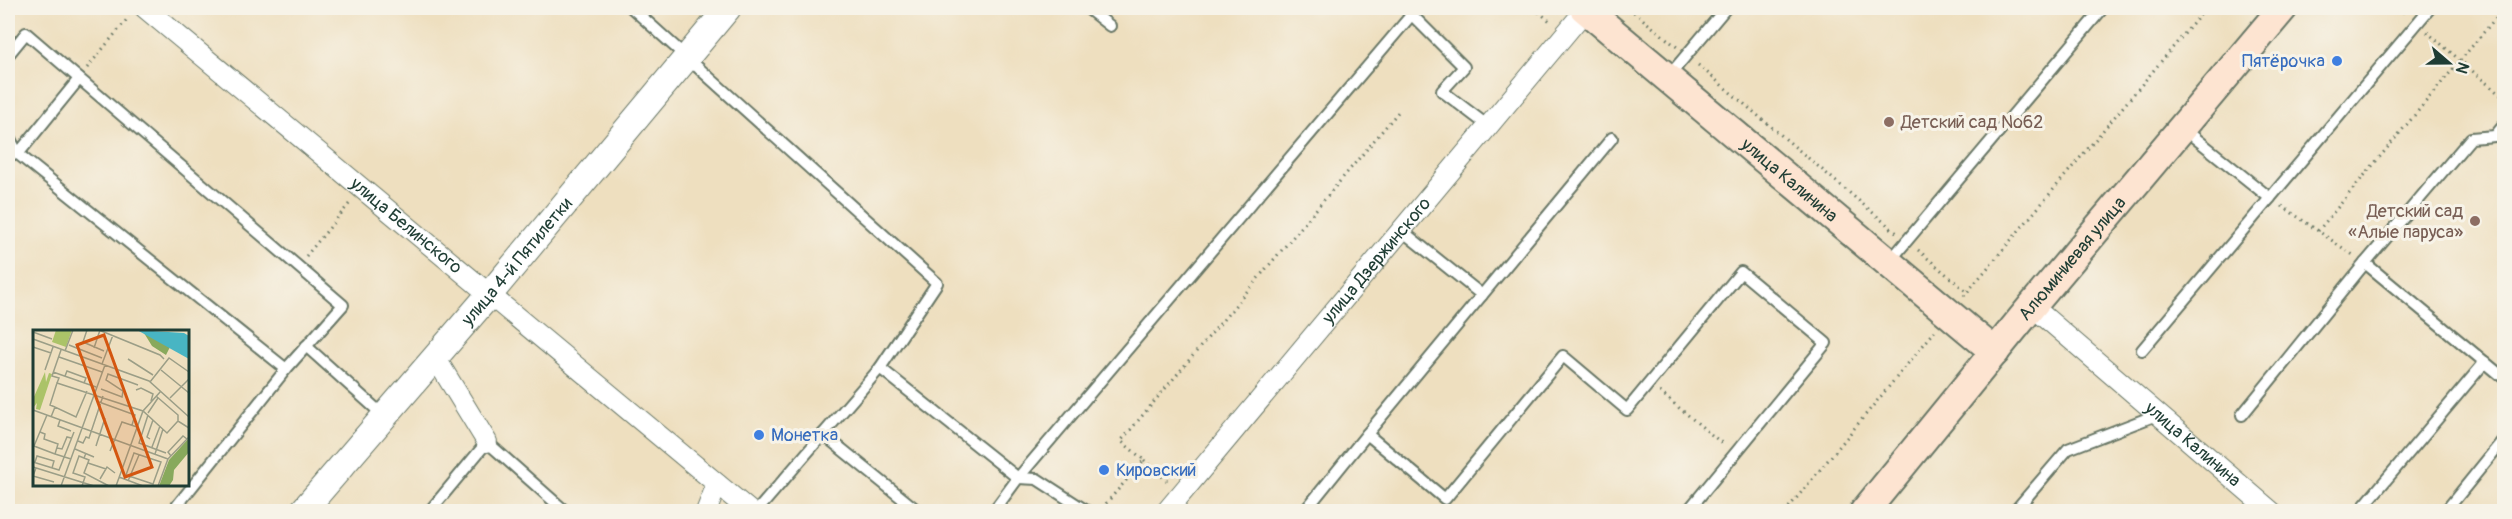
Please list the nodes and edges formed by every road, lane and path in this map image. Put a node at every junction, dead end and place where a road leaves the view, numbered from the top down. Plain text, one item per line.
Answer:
1 (632, 8) edge
2 (728, 8) edge
3 (1086, 8) edge
4 (1586, 8) edge
5 (1629, 8) edge
6 (1726, 8) edge
7 (2103, 8) edge
8 (2206, 8) edge
9 (2283, 8) edge
10 (2430, 8) edge
11 (2505, 8) edge
12 (1409, 10) edge
13 (137, 12) edge
14 (1110, 26) dead end
15 (2436, 40) dead end
16 (8, 55) edge
17 (1686, 55) junction
18 (688, 56) junction
19 (2461, 61) junction
20 (1668, 77) junction
21 (79, 79) junction
22 (2504, 97) edge
23 (1399, 111) dead end
24 (2505, 125) edge
25 (1488, 126) junction
26 (2182, 128) junction
27 (8, 135) edge
28 (1612, 138) dead end
29 (18, 154) junction
30 (362, 189) junction
31 (2270, 198) junction
32 (2295, 215) dead end
33 (1401, 230) junction
34 (2318, 231) junction
35 (1907, 241) junction
36 (1889, 263) junction
37 (2365, 263) junction
38 (297, 266) junction
39 (489, 295) junction
40 (1482, 295) junction
41 (1958, 302) junction
42 (2032, 306) junction
43 (306, 346) junction
44 (2142, 350) dead end
45 (1995, 352) junction
46 (435, 357) junction
47 (2485, 362) junction
48 (880, 368) junction
49 (286, 369) junction
50 (2505, 378) edge
51 (1649, 383) junction
52 (2159, 414) junction
53 (2242, 415) dead end
54 (384, 416) junction
55 (823, 434) junction
56 (1367, 434) junction
57 (2505, 439) edge
58 (487, 442) junction
59 (1734, 454) junction
60 (1144, 460) junction
61 (1018, 478) junction
62 (717, 484) junction
63 (1174, 488) dead end
64 (1305, 511) edge
65 (172, 512) edge
66 (302, 512) edge
67 (429, 512) edge
68 (566, 512) edge
69 (706, 512) edge
70 (751, 512) edge
71 (756, 512) edge
72 (919, 512) edge
73 (993, 512) edge
74 (1088, 512) edge
75 (1099, 512) edge
76 (1166, 512) edge
77 (1687, 512) edge
78 (1785, 512) edge
79 (1864, 512) edge
80 (2014, 512) edge
81 (2272, 512) edge
82 (2359, 512) edge
83 (2445, 512) edge

1 - 18 lane
2 - 18 street, улица 4-й Пятилетки
3 - 14 lane
4 - 20 main road, улица Калинина
4 - 25 street, улица Дзержинского
5 - 17 path
6 - 17 lane
7 - 35 lane
8 - 41 path
9 - 26 main road, Алюминиевая улица
10 - 31 lane
11 - 19 path
12 - 25 lane
12 - 61 lane
13 - 21 path
13 - 30 street, улица Белинского
15 - 19 path
16 - 21 lane
17 - 20 lane
17 - 35 path
18 - 39 street, улица 4-й Пятилетки
18 - 48 lane
19 - 22 path
19 - 34 path
20 - 36 main road, улица Калинина
21 - 29 lane
21 - 38 lane
23 - 60 path
24 - 37 lane
25 - 33 street, улица Дзержинского
26 - 31 lane
26 - 42 main road, Алюминиевая улица
27 - 29 lane
28 - 40 lane
29 - 49 lane
30 - 38 path
30 - 39 street, улица Белинского
31 - 44 lane
32 - 34 path
33 - 40 lane
33 - 76 street, улица Дзержинского
34 - 37 path
35 - 36 lane
35 - 41 path
36 - 41 main road, улица Калинина
37 - 47 lane
37 - 53 lane
38 - 43 lane
39 - 46 street, улица 4-й Пятилетки
39 - 62 street, улица Белинского
40 - 56 lane
41 - 45 main road, улица Калинина
41 - 78 path
42 - 45 main road, Алюминиевая улица
42 - 52 street, улица Калинина
43 - 49 lane
43 - 54 lane
45 - 79 main road, Алюминиевая улица
46 - 54 street, улица 4-й Пятилетки
46 - 58 street
47 - 50 lane
47 - 82 lane
48 - 55 lane
48 - 61 lane
49 - 65 lane
51 - 56 lane
51 - 59 path
51 - 59 lane
52 - 80 lane
52 - 81 street, улица Калинина
54 - 66 street, улица 4-й Пятилетки
55 - 71 lane
55 - 72 lane
56 - 64 lane
57 - 83 lane
58 - 67 lane
58 - 68 lane
59 - 77 lane
60 - 63 path
60 - 75 path
61 - 73 lane
61 - 74 lane
62 - 69 street
62 - 70 street, улица Белинского

